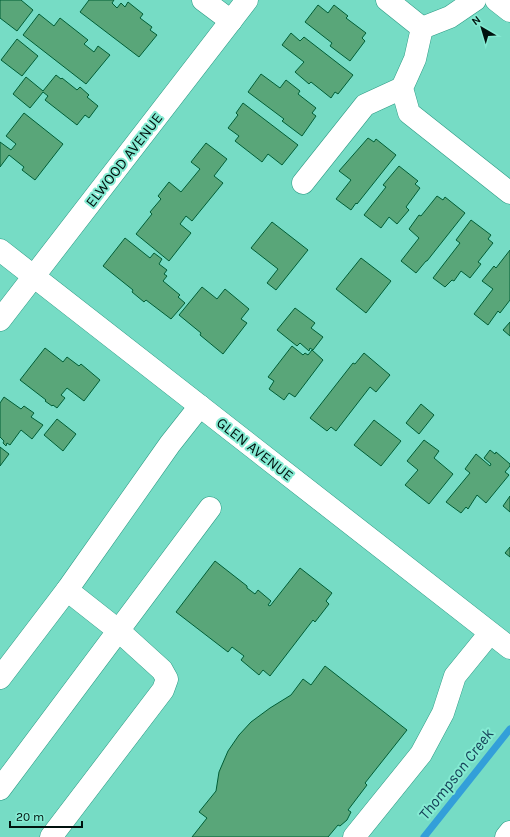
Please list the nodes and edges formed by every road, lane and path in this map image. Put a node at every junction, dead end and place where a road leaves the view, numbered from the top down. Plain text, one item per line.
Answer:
1 (203, 0) edge
2 (247, 0) edge
3 (387, 0) edge
4 (476, 0) edge
5 (496, 0) edge
6 (510, 11) edge
7 (231, 22) junction
8 (422, 28) junction
9 (402, 88) junction
10 (303, 183) dead end
11 (510, 193) edge
12 (0, 250) edge
13 (34, 276) junction
14 (0, 320) edge
15 (200, 406) junction
16 (210, 508) dead end
17 (67, 590) junction
18 (119, 632) junction
19 (490, 633) junction
20 (510, 648) edge
21 (0, 678) edge
22 (0, 789) edge
23 (510, 832) edge
24 (50, 837) edge
25 (354, 837) edge
26 (506, 837) edge

1 - 7 street
2 - 7 street, ELWOOD AVENUE
3 - 8 street
4 - 8 street
5 - 6 street
7 - 13 street, ELWOOD AVENUE
8 - 9 street
9 - 10 street
9 - 11 street
12 - 13 street, GLEN AVENUE
13 - 14 street, ELWOOD AVENUE
13 - 15 street, GLEN AVENUE
15 - 17 street
15 - 19 street, GLEN AVENUE
16 - 18 street
17 - 18 street
17 - 21 street
18 - 22 street
18 - 24 street
19 - 20 street, GLEN AVENUE
19 - 25 street
23 - 26 street

